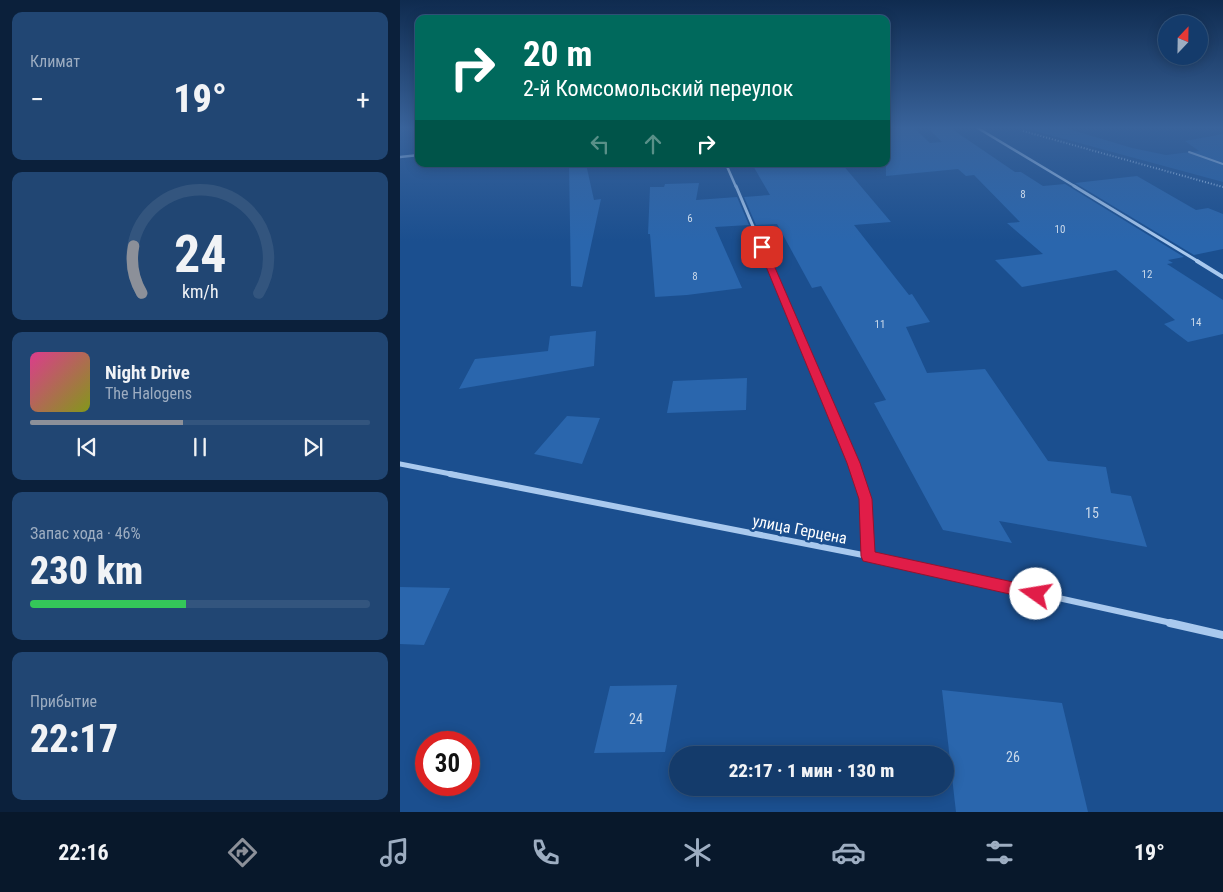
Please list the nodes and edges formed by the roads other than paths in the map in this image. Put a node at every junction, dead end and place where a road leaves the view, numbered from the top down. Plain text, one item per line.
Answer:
1 (1037, 165) edge
2 (727, 167) edge
3 (1223, 277) edge
4 (400, 464) edge
5 (868, 556) junction
6 (1223, 635) edge

1 - 3 street
2 - 5 street
4 - 5 street, улица Герцена
5 - 6 street, улица Герцена

